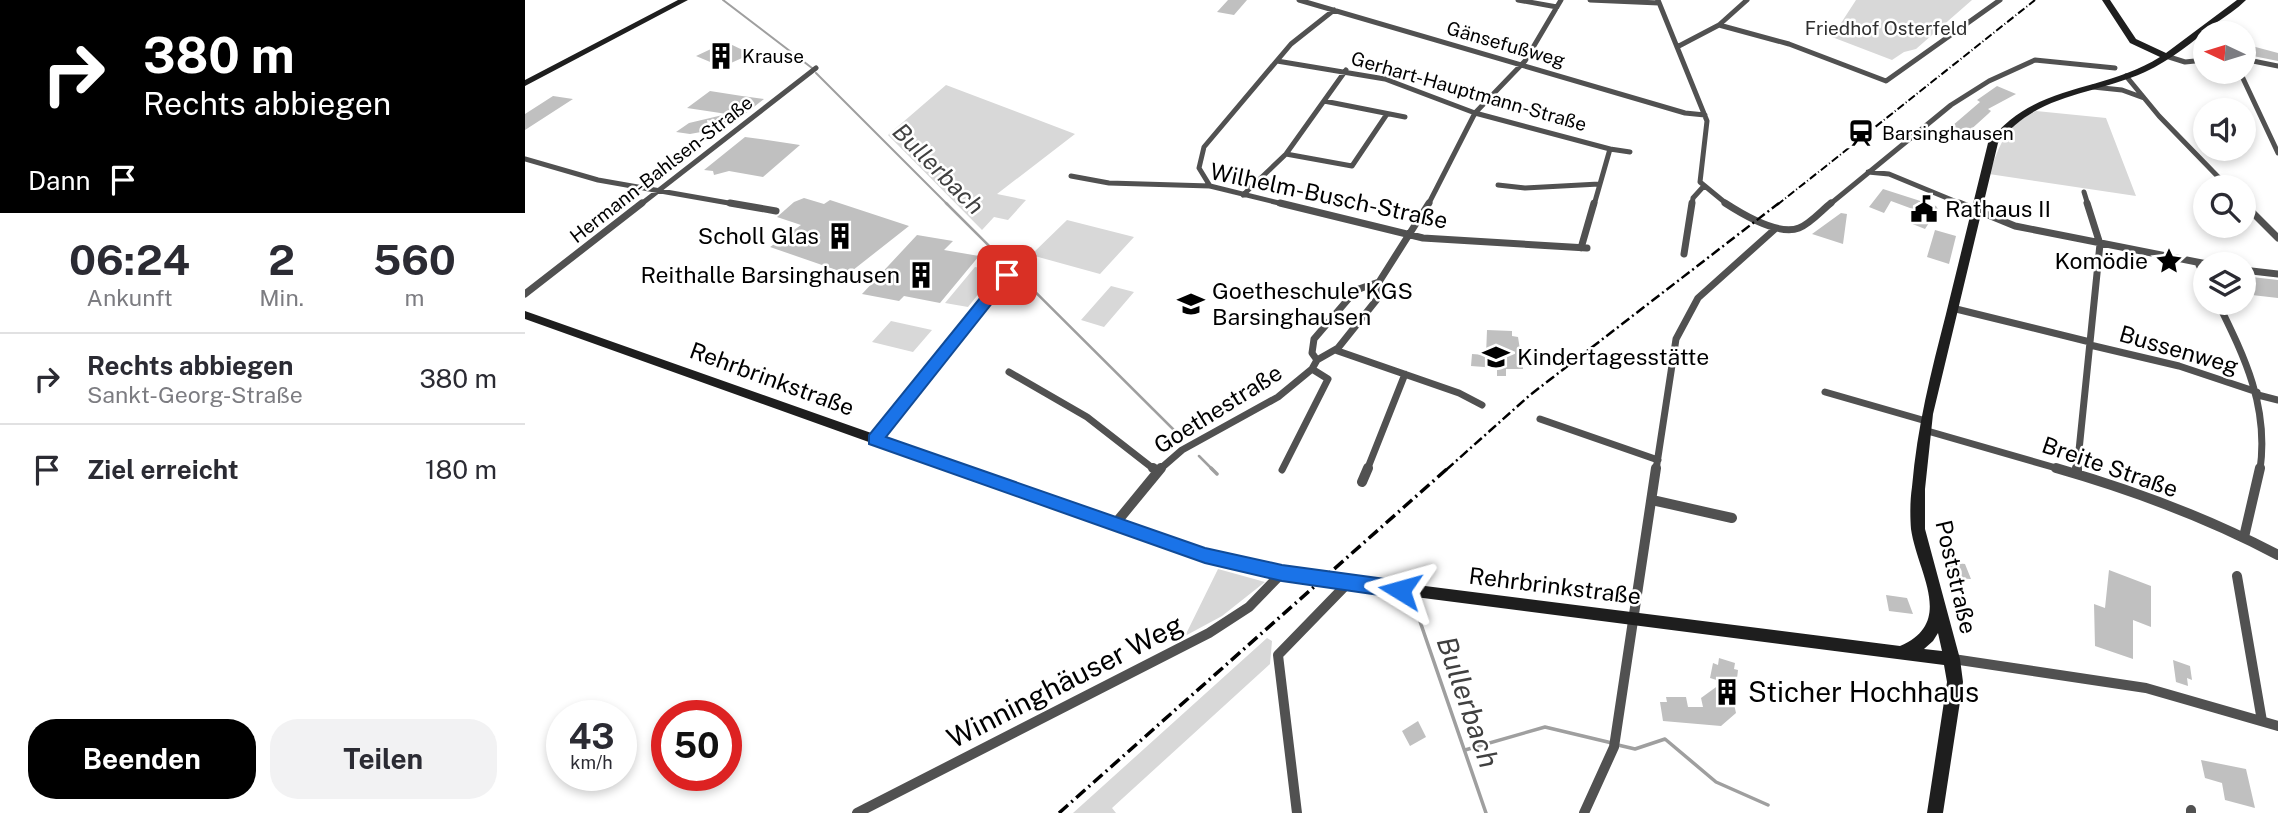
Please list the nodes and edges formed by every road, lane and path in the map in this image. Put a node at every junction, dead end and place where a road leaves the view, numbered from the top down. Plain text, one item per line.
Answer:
1 (684, 0) edge
2 (1299, 0) edge
3 (1518, 0) edge
4 (1560, 0) edge
5 (1590, 0) edge
6 (1747, 0) edge
7 (2000, 0) edge
8 (2106, 0) edge
9 (2242, 0) edge
10 (1659, 1) edge
11 (1557, 7) junction
12 (1334, 10) junction
13 (1719, 25) junction
14 (1674, 40) junction
15 (1692, 40) junction
16 (1677, 47) junction
17 (2166, 56) junction
18 (1277, 61) junction
19 (2193, 61) edge
20 (2256, 62) edge
21 (1520, 65) junction
22 (2278, 66) edge
23 (816, 68) dead end
24 (2115, 68) dead end
25 (1346, 70) junction
26 (2126, 76) junction
27 (525, 83) edge
28 (2246, 84) edge
29 (2093, 87) junction
30 (2147, 100) junction
31 (1324, 101) junction
32 (1475, 113) junction
33 (1387, 114) junction
34 (1705, 115) junction
35 (1405, 117) dead end
36 (1610, 149) junction
37 (1630, 152) dead end
38 (2278, 153) edge
39 (1286, 154) junction
40 (525, 159) edge
41 (1868, 172) junction
42 (2217, 175) edge
43 (1071, 176) dead end
44 (1599, 184) junction
45 (1497, 185) dead end
46 (1210, 186) junction
47 (1703, 187) junction
48 (658, 191) junction
49 (2084, 192) dead end
50 (1243, 195) junction
51 (776, 211) dead end
52 (1975, 211) junction
53 (2256, 216) edge
54 (1775, 229) junction
55 (1411, 236) junction
56 (2278, 238) edge
57 (2100, 244) junction
58 (1584, 248) joint
59 (1684, 254) dead end
60 (2193, 261) edge
61 (2256, 271) edge
62 (2278, 274) edge
63 (1007, 275) dead end
64 (1379, 282) junction
65 (525, 294) edge
66 (1952, 307) junction
67 (525, 315) edge
68 (2224, 315) edge
69 (2090, 344) junction
70 (1335, 350) junction
71 (1317, 360) junction
72 (1312, 369) junction
73 (1009, 372) dead end
74 (1405, 374) junction
75 (1825, 391) dead end
76 (2258, 393) junction
77 (2278, 400) edge
78 (1482, 405) dead end
79 (1540, 419) dead end
80 (1925, 426) junction
81 (875, 439) junction
82 (1658, 460) junction
83 (1282, 470) dead end
84 (1157, 471) junction
85 (2077, 472) junction
86 (1362, 482) dead end
87 (1652, 500) junction
88 (1732, 518) dead end
89 (1115, 524) junction
90 (2244, 537) junction
91 (2278, 555) edge
92 (1282, 573) junction
93 (2237, 576) dead end
94 (1348, 583) junction
95 (1938, 607) junction
96 (1633, 619) junction
97 (1901, 652) junction
98 (1952, 659) junction
99 (2262, 721) junction
100 (2278, 726) edge
101 (857, 813) edge
102 (1297, 813) edge
103 (1584, 813) edge
104 (1935, 813) edge

1 - 27 main road
2 - 12 street, Gänsefußweg
3 - 11 street
4 - 11 street, Goethestraße
5 - 10 street
6 - 13 street
7 - 13 street
8 - 17 street
9 - 17 main road
10 - 14 street
11 - 21 street, Goethestraße
12 - 18 street
12 - 21 street, Gänsefußweg
13 - 15 street
14 - 15 street
14 - 16 street
15 - 16 street
16 - 34 street
17 - 19 street
17 - 26 main road
18 - 25 street, Gerhart-Hauptmann-Straße
18 - 46 street
20 - 22 street
21 - 32 street, Goethestraße
21 - 34 street, Gänsefußweg
23 - 48 street, Hermann-Bahlsen-Straße
24 - 41 street
25 - 31 street
25 - 32 street, Gerhart-Hauptmann-Straße
26 - 29 street
26 - 30 street
28 - 38 street
29 - 30 street
29 - 52 main road, Poststraße
30 - 42 street
31 - 33 street
31 - 39 street
32 - 36 street, Gerhart-Hauptmann-Straße
32 - 55 street, Goethestraße
33 - 35 street
33 - 39 street
34 - 47 street
36 - 37 street, Gerhart-Hauptmann-Straße
36 - 44 street, Gerhart-Hauptmann-Straße
39 - 50 street
40 - 48 street
41 - 52 street
41 - 54 street
43 - 46 street, Wilhelm-Busch-Straße
44 - 45 street
44 - 58 street, Gerhart-Hauptmann-Straße
46 - 50 street, Wilhelm-Busch-Straße
47 - 54 street
47 - 59 street
48 - 51 street
48 - 65 street, Hermann-Bahlsen-Straße
49 - 57 street
50 - 55 street, Wilhelm-Busch-Straße
52 - 57 street
52 - 66 main road, Poststraße
53 - 56 street
54 - 82 street
55 - 58 street, Wilhelm-Busch-Straße
55 - 64 street, Goethestraße
57 - 60 street
57 - 69 street
61 - 62 street
63 - 81 street
64 - 70 street, Goethestraße
64 - 71 street, Goethestraße
66 - 69 street, Bussenweg
66 - 80 main road, Poststraße
67 - 81 main road, Rehrbrinkstraße
68 - 76 street
69 - 76 street, Bussenweg
69 - 85 street
70 - 71 street, Goethestraße
70 - 74 street
71 - 72 street, Goethestraße
72 - 83 street
72 - 84 street, Goethestraße
73 - 84 street
74 - 78 street
74 - 86 street
75 - 80 street
76 - 77 street, Bussenweg
76 - 90 street
79 - 82 street
80 - 85 street, Breite Straße
80 - 95 main road, Poststraße
81 - 89 main road, Rehrbrinkstraße
82 - 87 street
84 - 89 street, Goethestraße
85 - 90 street, Breite Straße
87 - 88 street
87 - 96 street
89 - 92 main road, Rehrbrinkstraße
90 - 91 street, Breite Straße
92 - 94 main road, Rehrbrinkstraße
92 - 101 street, Winninghäuser Weg
93 - 99 street
94 - 96 main road, Rehrbrinkstraße
94 - 102 street
95 - 97 main road
95 - 98 main road, Poststraße
96 - 97 main road, Rehrbrinkstraße
96 - 103 street
97 - 98 main road, Rehrbrinkstraße
98 - 99 street, Rehrbrinkstraße
98 - 104 main road, Poststraße
99 - 100 street, Rehrbrinkstraße

